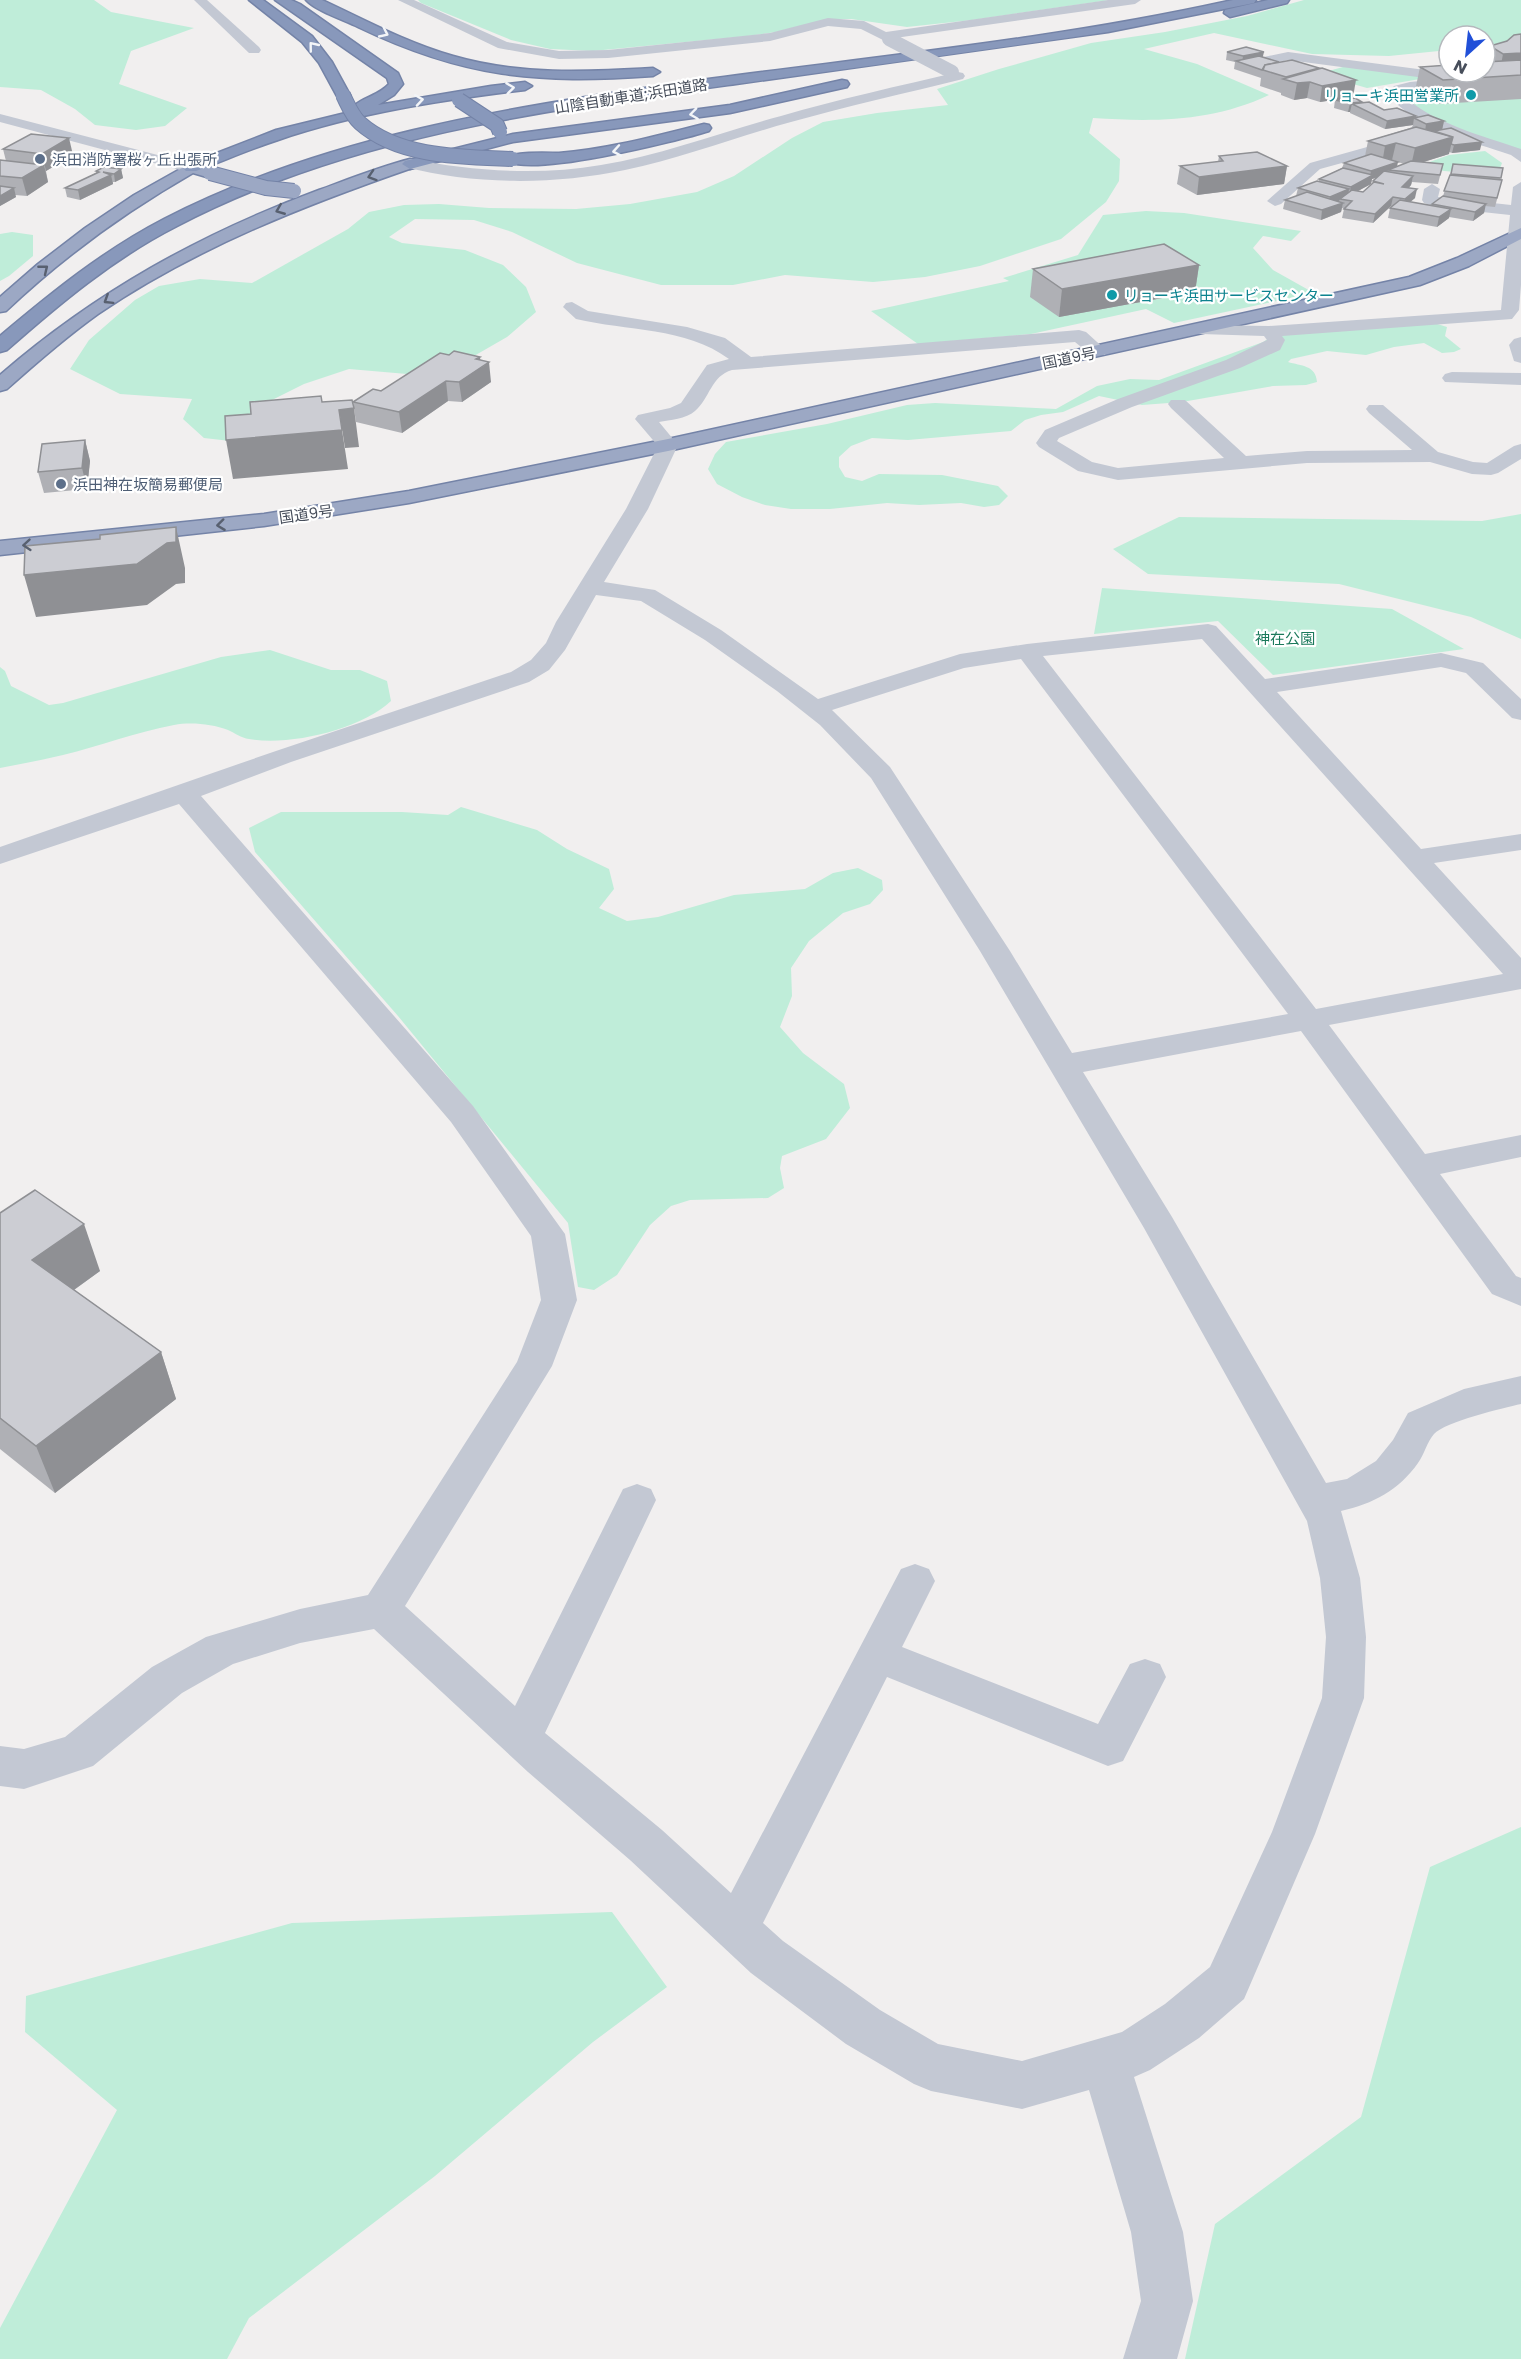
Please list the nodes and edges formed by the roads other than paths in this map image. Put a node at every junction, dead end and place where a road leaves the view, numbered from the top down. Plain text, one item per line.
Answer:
1 (200, 0) edge
2 (255, 0) edge
3 (281, 0) edge
4 (303, 0) edge
5 (312, 0) edge
6 (404, 0) edge
7 (1135, 0) edge
8 (1215, 0) edge
9 (1250, 0) edge
10 (1283, 0) edge
11 (887, 37) junction
12 (254, 50) dead end
13 (857, 52) junction
14 (399, 57) dead end
15 (774, 61) dead end
16 (1245, 65) edge
17 (670, 71) dead end
18 (898, 72) dead end
19 (1437, 75) edge
20 (1521, 75) edge
21 (1497, 78) edge
22 (434, 82) dead end
23 (1437, 83) edge
24 (455, 98) junction
25 (0, 118) edge
26 (1459, 131) junction
27 (59, 132) junction
28 (31, 140) edge
29 (260, 140) junction
30 (485, 143) junction
31 (1521, 157) edge
32 (410, 164) junction
33 (191, 168) junction
34 (1521, 187) edge
35 (334, 188) junction
36 (1432, 189) dead end
37 (1275, 201) dead end
38 (1519, 212) junction
39 (1519, 234) edge
40 (1517, 287) edge
41 (50, 303) junction
42 (572, 306) dead end
43 (0, 307) edge
44 (1201, 329) junction
45 (1269, 331) junction
46 (1521, 343) edge
47 (0, 346) edge
48 (1098, 351) junction
49 (0, 356) edge
50 (1521, 357) edge
51 (746, 362) junction
52 (1452, 378) dead end
53 (1521, 379) edge
54 (0, 385) edge
55 (1178, 404) dead end
56 (1376, 409) dead end
57 (668, 445) junction
58 (1521, 450) edge
59 (1431, 456) junction
60 (609, 457) junction
61 (1239, 461) junction
62 (0, 529) edge
63 (0, 548) edge
64 (591, 587) junction
65 (1027, 651) junction
66 (1259, 687) junction
67 (814, 708) junction
68 (1521, 714) edge
69 (184, 793) junction
70 (1521, 842) edge
71 (0, 856) edge
72 (1416, 858) junction
73 (1521, 978) edge
74 (1308, 1019) junction
75 (1064, 1065) junction
76 (1521, 1146) edge
77 (1419, 1167) junction
78 (1521, 1293) edge
79 (1521, 1390) edge
80 (637, 1500) dead end
81 (1316, 1502) junction
82 (915, 1581) dead end
83 (381, 1610) junction
84 (877, 1656) junction
85 (1145, 1677) dead end
86 (521, 1738) junction
87 (0, 1766) edge
88 (736, 1929) junction
89 (1105, 2063) junction
90 (1150, 2359) edge

1 - 12 street
30 -> 2 highway, bridge
3 - 29 highway
4 - 14 highway
5 -> 17 highway
6 - 11 street
7 - 11 street
8 - 13 highway
9 - 41 highway, 山陰自動車道;浜田道路
10 - 18 highway
11 - 32 street, bridge
13 - 15 highway
24 -> 13 highway
16 - 19 street
20 - 21 street
22 - 24 highway
23 - 26 street
29 -> 24 highway
24 - 30 highway, bridge
25 - 27 street
26 - 31 street
26 - 37 street
27 - 28 street
27 - 33 street
29 - 33 highway
30 - 32 highway
32 -> 35 highway
33 - 35 highway, bridge
43 -> 33 highway
34 - 38 street
35 -> 54 highway
36 - 38 street
38 - 39 street
39 - 40 street
39 - 44 highway, 国道9号
40 - 45 street
41 - 47 highway
41 - 49 highway
42 - 51 street
44 - 45 street
44 - 48 highway, 国道9号
45 - 61 street
46 - 50 street
48 - 51 street
48 - 57 highway, 国道9号
51 - 57 street
52 - 53 street
55 - 61 street
56 - 59 street
57 - 60 highway, 国道9号
57 - 64 street
58 - 59 street
59 - 61 street
60 - 62 highway, 国道9号
60 -> 63 highway, 国道9号
64 - 67 street
64 - 69 street
65 - 66 street
65 - 67 street
65 - 74 street
66 - 68 street
66 - 72 street
67 - 75 street
69 - 71 street
69 - 83 street
70 - 72 street
72 - 73 street
73 - 74 street
74 - 75 street
74 - 77 street
75 - 81 street
76 - 77 street
77 - 78 street
79 - 81 street
80 - 86 street
81 - 89 street
82 - 84 street
83 - 86 street
83 - 87 street
84 - 85 street
84 - 88 street
86 - 88 street
88 - 89 street
89 - 90 street

